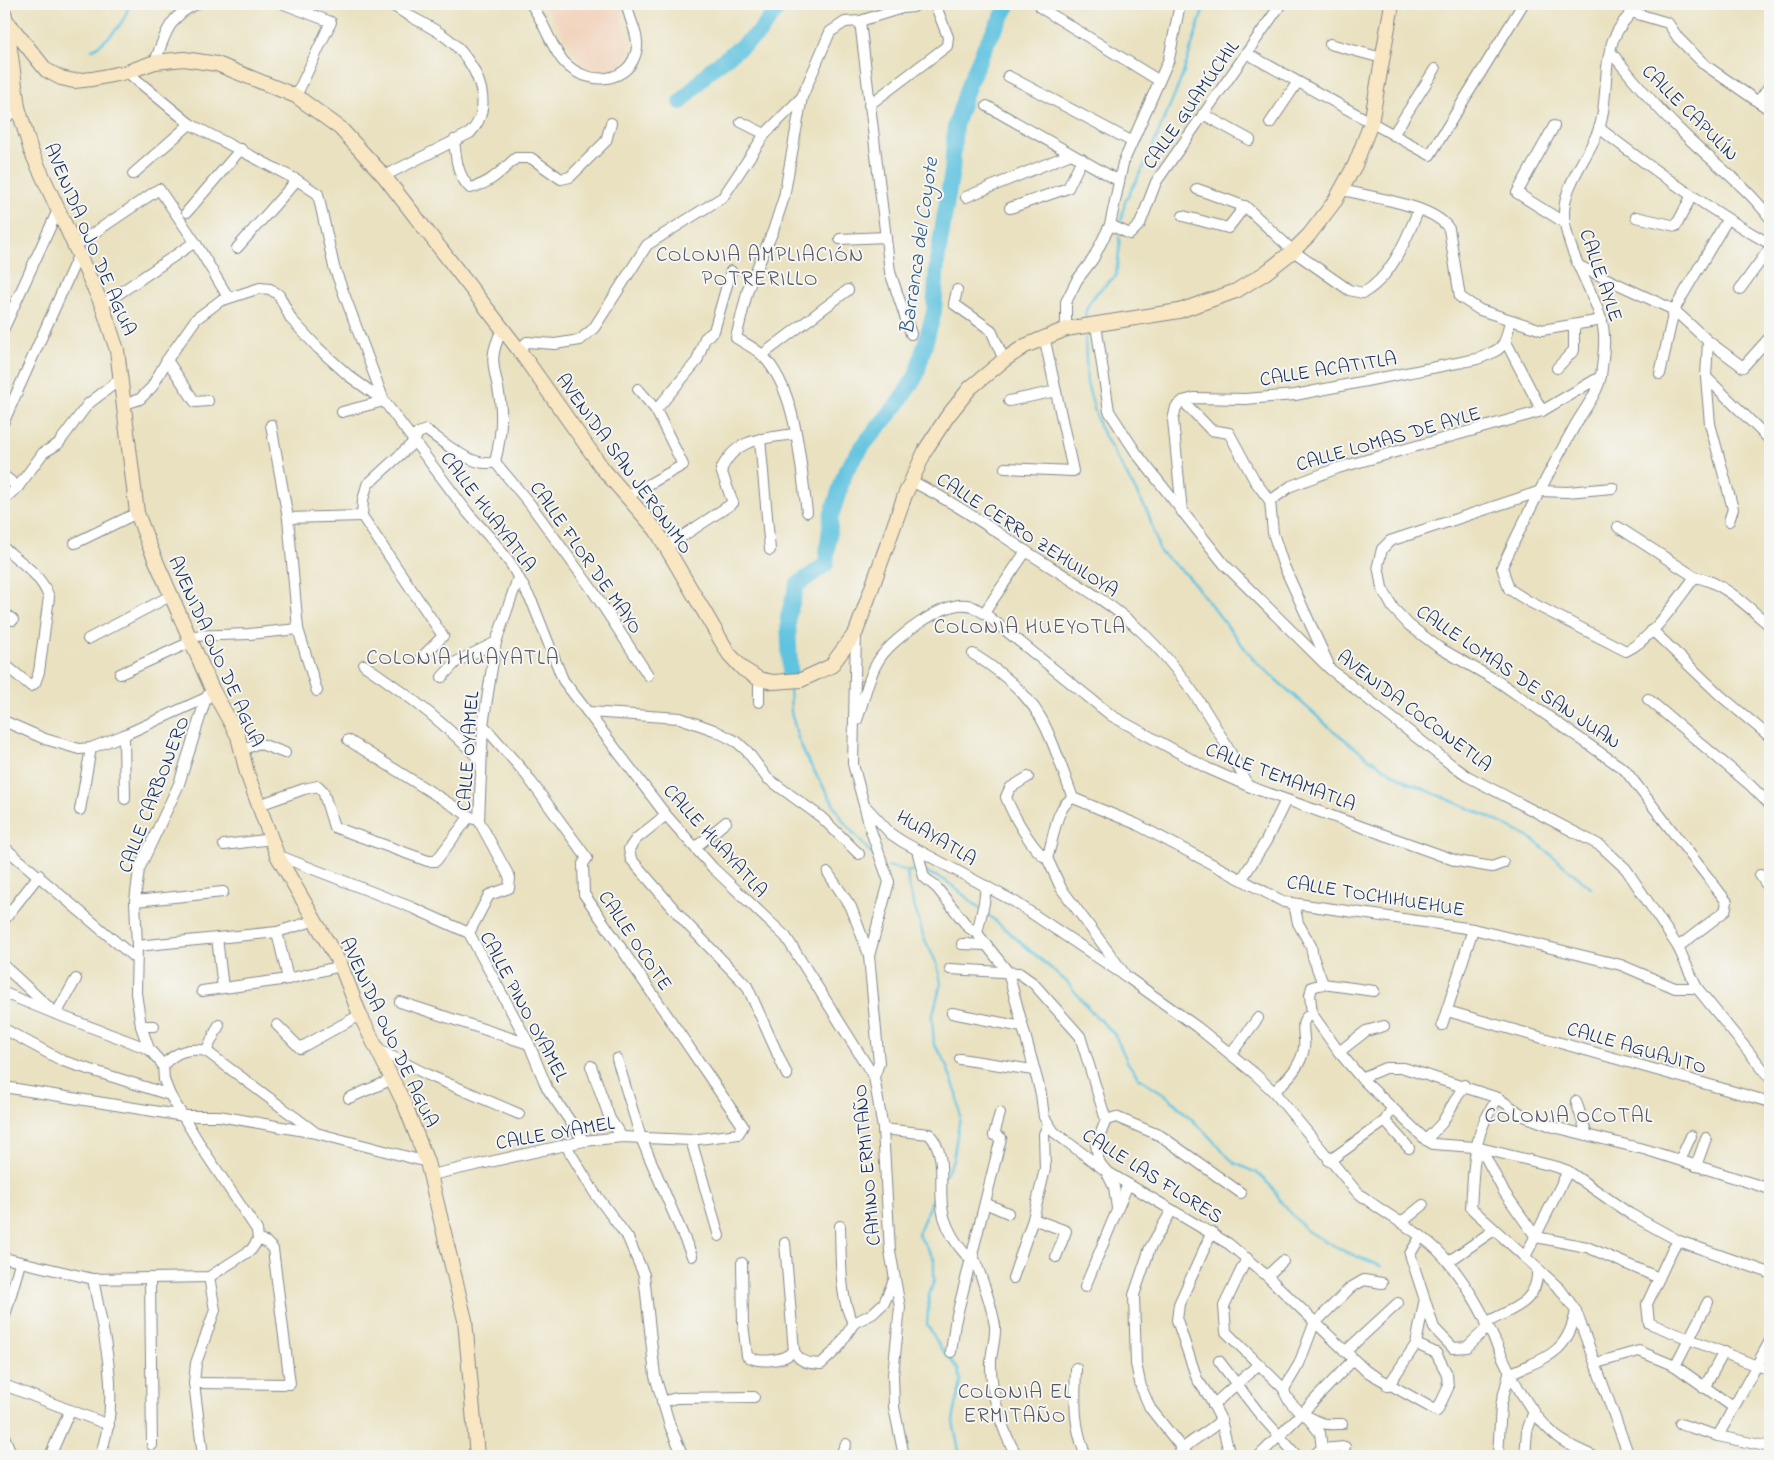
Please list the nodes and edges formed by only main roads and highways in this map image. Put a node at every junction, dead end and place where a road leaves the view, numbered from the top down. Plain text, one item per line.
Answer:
1 (1392, 4) edge
2 (5, 16) edge
3 (28, 48) junction
4 (11, 55) junction
5 (39, 62) junction
6 (13, 71) junction
7 (477, 1456) edge

1 - 5 main road, AVENIDA SAN JERÓNIMO
2 - 3 main road, AVENIDA SAN JERÓNIMO
2 - 4 main road, AVENIDA OJO DE AGUA
3 - 4 main road
3 - 5 main road, AVENIDA SAN JERÓNIMO
4 - 6 main road, AVENIDA OJO DE AGUA
5 - 6 main road
6 - 7 main road, AVENIDA OJO DE AGUA

